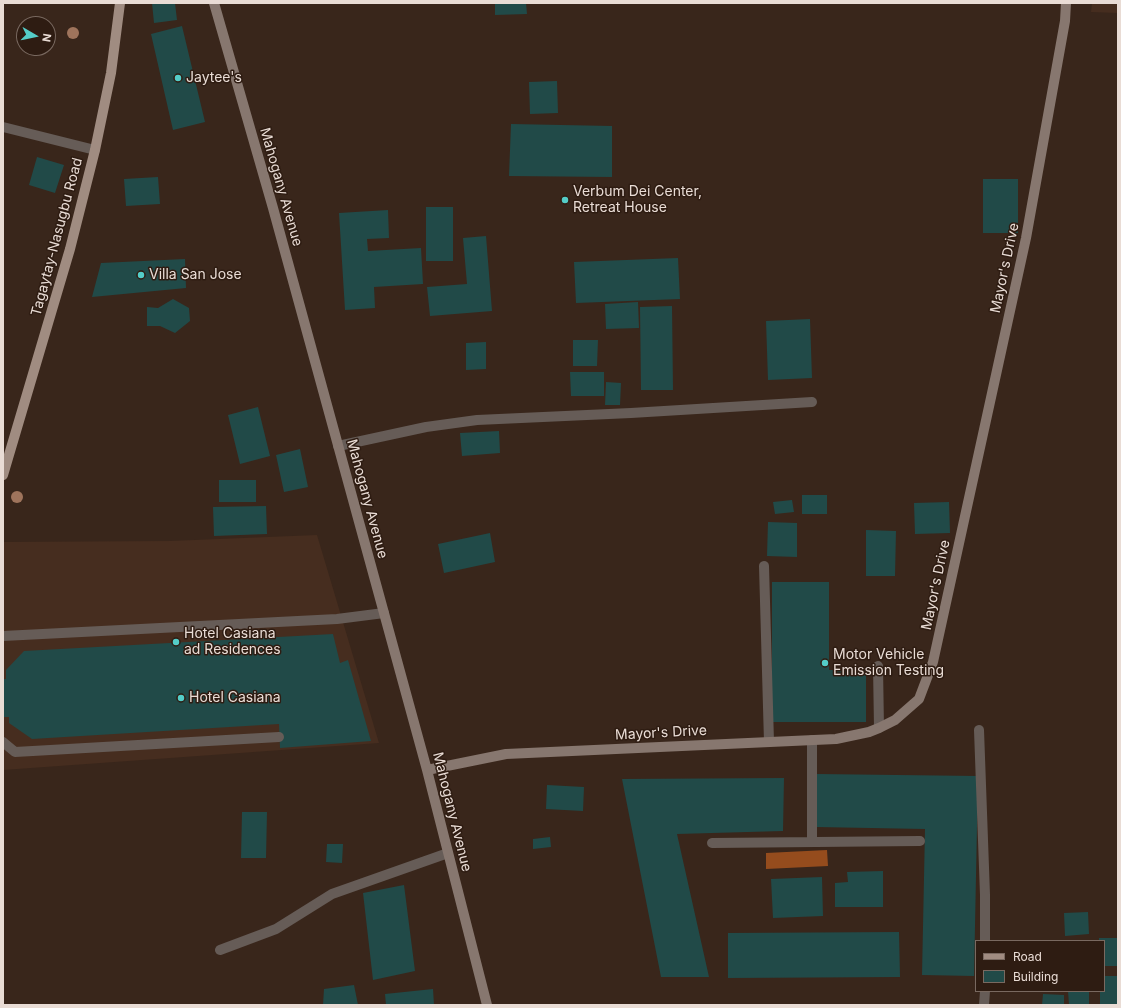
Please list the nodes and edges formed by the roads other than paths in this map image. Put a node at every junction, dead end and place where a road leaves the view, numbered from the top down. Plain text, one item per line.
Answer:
1 (120, 3) edge
2 (214, 3) edge
3 (1066, 3) edge
4 (3, 127) edge
5 (95, 150) junction
6 (812, 402) dead end
7 (338, 446) junction
8 (3, 475) edge
9 (764, 566) dead end
10 (384, 613) junction
11 (3, 636) edge
12 (878, 666) dead end
13 (879, 728) junction
14 (979, 730) dead end
15 (278, 737) dead end
16 (812, 740) junction
17 (3, 742) edge
18 (768, 742) junction
19 (427, 770) junction
20 (920, 841) dead end
21 (812, 842) junction
22 (712, 843) dead end
23 (448, 854) junction
24 (985, 940) edge
25 (220, 950) dead end
26 (985, 992) edge
27 (487, 1005) edge
28 (984, 1005) edge

1 - 5 main road, Tagaytay-Nasugbu Road
2 - 7 street, Mahogany Avenue
3 - 13 street, Mayor's Drive
4 - 5 street
5 - 8 main road, Tagaytay-Nasugbu Road
6 - 7 street
7 - 10 street, Mahogany Avenue
9 - 18 street
10 - 11 street
10 - 19 street, Mahogany Avenue
12 - 13 street
13 - 16 street, Mayor's Drive
14 - 24 street
15 - 17 street
16 - 18 street, Mayor's Drive
16 - 21 street
18 - 19 street, Mayor's Drive
19 - 23 street, Mahogany Avenue
20 - 21 street
21 - 22 street
23 - 25 street
23 - 27 street, Mahogany Avenue
26 - 28 street

